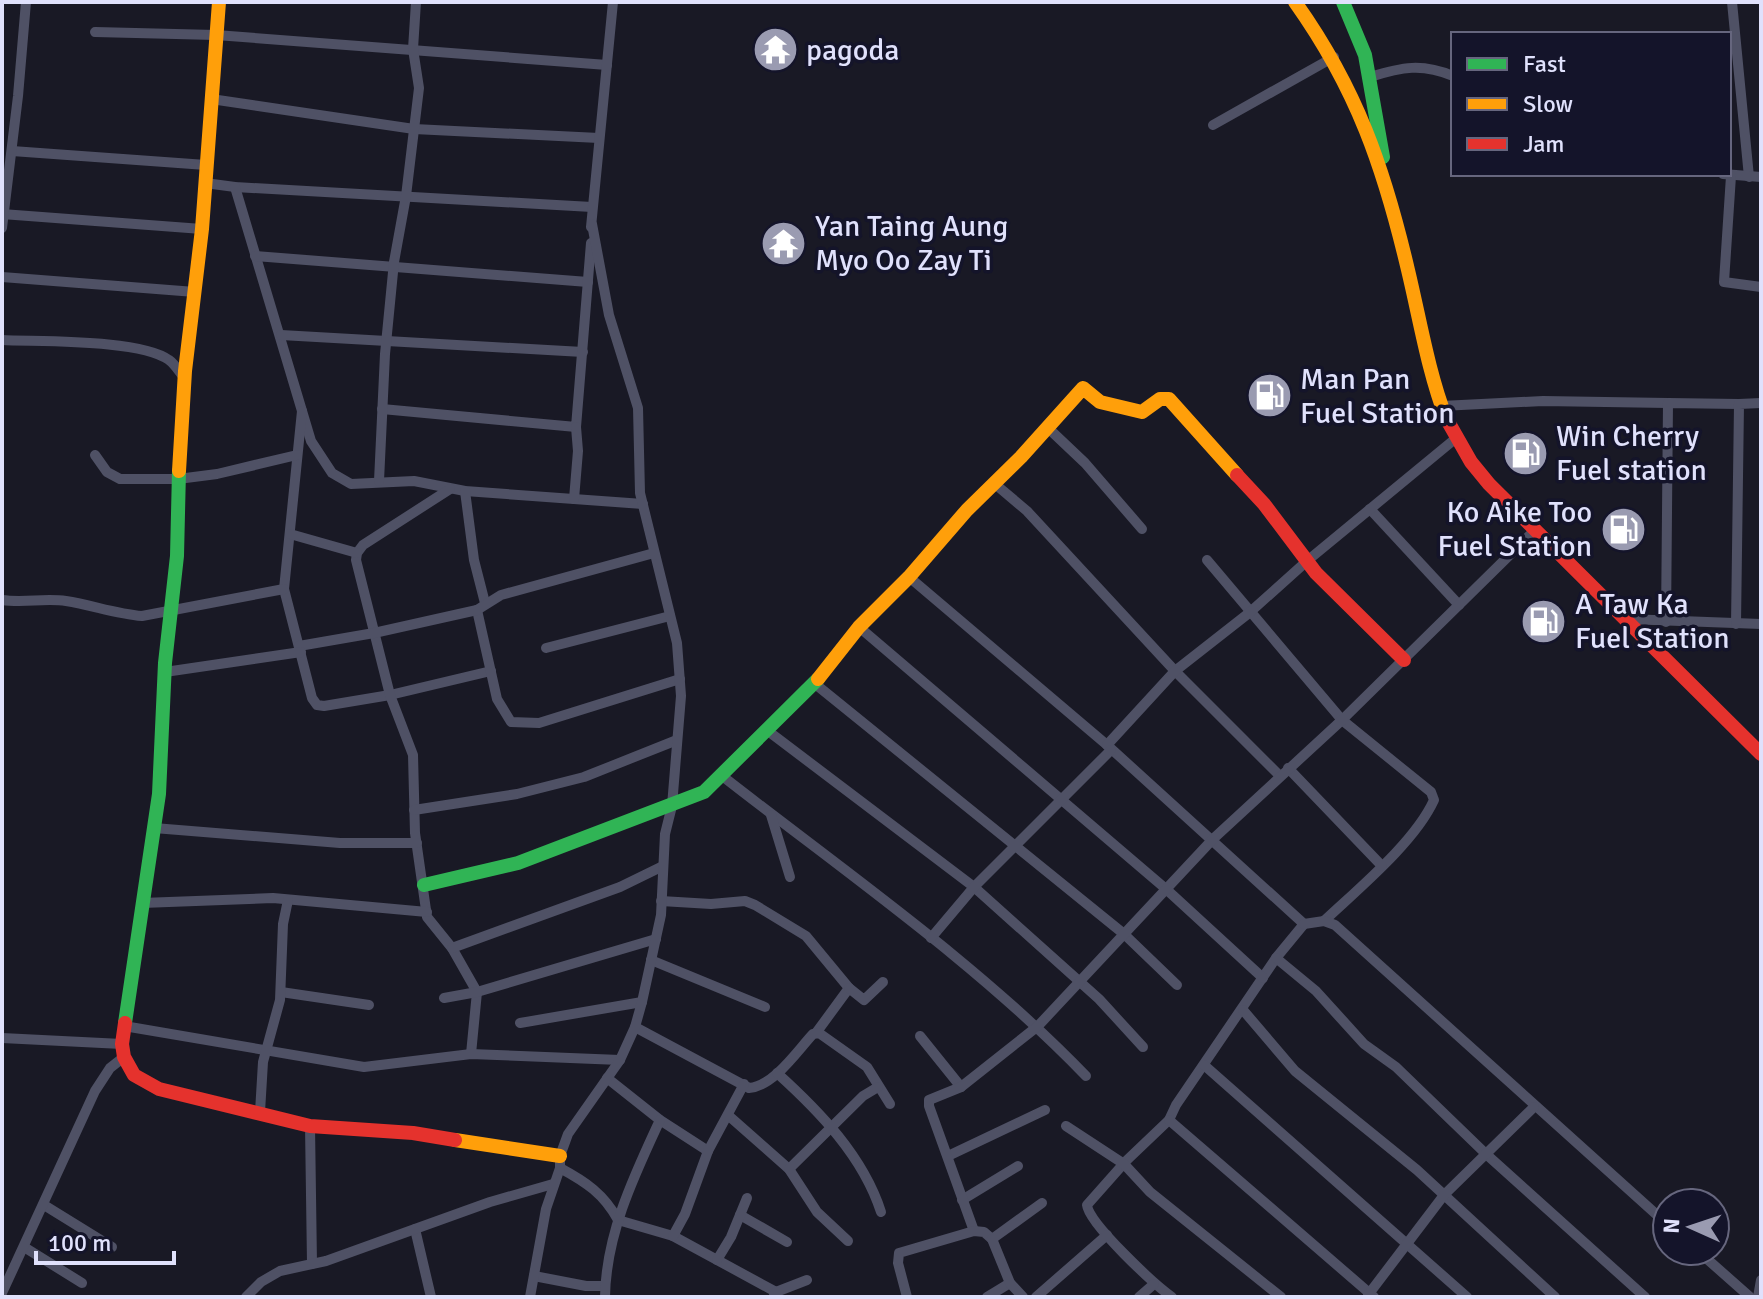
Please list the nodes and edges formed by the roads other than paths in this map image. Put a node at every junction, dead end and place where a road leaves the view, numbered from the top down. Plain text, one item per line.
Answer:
1 (26, 2) edge
2 (219, 2) edge
3 (416, 2) edge
4 (613, 2) edge
5 (1295, 2) edge
6 (1343, 2) edge
7 (1732, 2) edge
8 (95, 32) dead end
9 (216, 35) junction
10 (413, 49) junction
11 (1334, 57) junction
12 (607, 65) junction
13 (1451, 75) edge
14 (1370, 77) junction
15 (211, 99) junction
16 (1213, 125) dead end
17 (414, 129) junction
18 (599, 138) junction
19 (12, 151) junction
20 (206, 165) junction
21 (1731, 175) edge
22 (1727, 176) edge
23 (1755, 177) edge
24 (205, 183) junction
25 (235, 187) junction
26 (1387, 189) junction
27 (406, 196) junction
28 (592, 207) junction
29 (3, 214) edge
30 (592, 224) junction
31 (2, 228) edge
32 (202, 229) junction
33 (255, 256) junction
34 (393, 268) junction
35 (2, 277) edge
36 (588, 282) junction
37 (1761, 287) edge
38 (195, 292) junction
39 (281, 335) junction
40 (2, 340) edge
41 (386, 341) junction
42 (583, 352) junction
43 (185, 379) junction
44 (1668, 403) junction
45 (1761, 403) edge
46 (1739, 404) junction
47 (1441, 406) junction
48 (302, 409) junction
49 (382, 409) junction
50 (576, 427) junction
51 (1047, 427) junction
52 (1455, 439) junction
53 (95, 455) dead end
54 (297, 455) junction
55 (178, 479) junction
56 (379, 481) junction
57 (995, 484) junction
58 (450, 489) junction
59 (465, 491) junction
60 (574, 499) junction
61 (643, 504) junction
62 (1370, 509) junction
63 (1142, 529) dead end
64 (1534, 531) junction
65 (290, 534) junction
66 (357, 553) junction
67 (654, 553) junction
68 (1207, 560) dead end
69 (1307, 561) junction
70 (909, 577) junction
71 (284, 589) junction
72 (2, 600) edge
73 (1459, 605) junction
74 (481, 607) junction
75 (173, 609) junction
76 (1249, 613) junction
77 (670, 616) junction
78 (1626, 619) junction
79 (1666, 622) junction
80 (1736, 624) junction
81 (1761, 624) edge
82 (859, 627) junction
83 (374, 633) junction
84 (546, 648) dead end
85 (300, 649) junction
86 (1404, 660) junction
87 (491, 671) junction
88 (1175, 671) junction
89 (165, 672) junction
90 (680, 679) junction
91 (814, 683) junction
92 (390, 695) junction
93 (1342, 720) junction
94 (768, 731) junction
95 (677, 740) junction
96 (1109, 748) junction
97 (1761, 754) edge
98 (1284, 772) junction
99 (721, 775) junction
100 (1060, 801) junction
101 (672, 806) junction
102 (414, 810) junction
103 (770, 813) junction
104 (154, 828) junction
105 (1213, 839) junction
106 (417, 843) junction
107 (1014, 847) junction
108 (663, 866) junction
109 (1382, 866) junction
110 (790, 877) dead end
111 (424, 885) junction
112 (974, 887) junction
113 (1166, 889) junction
114 (288, 900) junction
115 (661, 901) junction
116 (142, 903) junction
117 (427, 912) junction
118 (1324, 921) junction
119 (1304, 924) junction
120 (1124, 934) junction
121 (931, 938) junction
122 (656, 939) junction
123 (452, 948) junction
124 (1276, 958) junction
125 (651, 960) junction
126 (1263, 978) junction
127 (1079, 981) junction
128 (883, 982) dead end
129 (1177, 985) dead end
130 (849, 988) junction
131 (281, 992) junction
132 (477, 992) junction
133 (444, 998) dead end
134 (642, 1002) junction
135 (369, 1005) dead end
136 (765, 1007) dead end
137 (1243, 1010) junction
138 (520, 1023) dead end
139 (124, 1026) junction
140 (1038, 1026) junction
141 (635, 1027) junction
142 (816, 1033) junction
143 (920, 1036) dead end
144 (2, 1038) edge
145 (1143, 1047) dead end
146 (123, 1050) junction
147 (266, 1051) junction
148 (471, 1054) junction
149 (620, 1060) junction
150 (1204, 1065) junction
151 (777, 1073) junction
152 (1086, 1076) dead end
153 (607, 1078) junction
154 (744, 1084) junction
155 (878, 1087) junction
156 (961, 1087) junction
157 (890, 1104) dead end
158 (1534, 1107) junction
159 (1045, 1110) dead end
160 (260, 1112) junction
161 (729, 1116) junction
162 (660, 1120) junction
163 (1169, 1120) junction
164 (310, 1126) junction
165 (1066, 1126) dead end
166 (832, 1127) junction
167 (708, 1151) junction
168 (1486, 1154) junction
169 (948, 1156) junction
170 (560, 1162) junction
171 (1124, 1164) junction
172 (1018, 1166) dead end
173 (789, 1169) junction
174 (553, 1184) junction
175 (1444, 1195) junction
176 (747, 1198) dead end
177 (962, 1200) junction
178 (1042, 1203) dead end
179 (44, 1205) junction
180 (1651, 1210) edge
181 (881, 1212) dead end
182 (740, 1215) junction
183 (618, 1220) junction
184 (415, 1229) junction
185 (974, 1231) junction
186 (1107, 1235) junction
187 (673, 1236) junction
188 (992, 1239) junction
189 (848, 1241) dead end
190 (787, 1242) dead end
191 (1407, 1242) junction
192 (24, 1247) junction
193 (112, 1247) dead end
194 (717, 1260) junction
195 (312, 1264) junction
196 (1716, 1267) edge
197 (534, 1276) junction
198 (807, 1280) dead end
199 (1761, 1280) edge
200 (82, 1283) dead end
201 (1010, 1283) junction
202 (1154, 1284) junction
203 (605, 1292) edge
204 (2, 1293) edge
205 (774, 1294) edge
206 (1370, 1296) edge
207 (246, 1297) edge
208 (431, 1297) edge
209 (530, 1297) edge
210 (907, 1297) edge
211 (987, 1297) edge
212 (1023, 1297) edge
213 (1036, 1297) edge
214 (1139, 1297) edge
215 (1172, 1297) edge
216 (1281, 1297) edge
217 (1467, 1297) edge
218 (1555, 1297) edge
219 (1645, 1297) edge
220 (1750, 1297) edge
221 (1758, 1297) edge

1 - 19 street
2 - 9 street
3 - 10 street
4 - 12 street
5 - 11 street
6 - 14 street
7 - 23 street
8 - 9 street
9 - 10 street
9 - 15 street
10 - 12 street
10 - 17 street
11 - 16 street
11 - 26 street
12 - 18 street
13 - 14 street
14 - 26 street
15 - 17 street
15 - 20 street
17 - 18 street
17 - 27 street
18 - 28 street
19 - 20 street
19 - 29 street
20 - 24 street
21 - 23 street
22 - 37 street
24 - 25 street
24 - 32 street
25 - 27 street
25 - 33 street
26 - 47 street
27 - 28 street
27 - 34 street
28 - 30 street
29 - 31 street
29 - 32 street
30 - 36 street
30 - 61 street
32 - 38 street
33 - 34 street
33 - 39 street
34 - 36 street
34 - 41 street
35 - 38 street
36 - 42 street
38 - 43 street
39 - 41 street
39 - 48 street
40 - 43 street
41 - 42 street
41 - 49 street
42 - 50 street
43 - 55 street
44 - 46 street
44 - 47 street
44 - 79 street
45 - 46 street
46 - 80 street
47 - 52 street
48 - 54 street
48 - 56 street
49 - 50 street
49 - 56 street
50 - 60 street
51 - 57 street
51 - 63 street
51 - 69 street
52 - 62 street
52 - 64 street
53 - 55 street
54 - 55 street
54 - 65 street
55 - 75 street
56 - 58 street
57 - 70 street
57 - 88 street
58 - 59 street
58 - 66 street
59 - 60 street
59 - 74 street
60 - 61 street
61 - 67 street
62 - 69 street
62 - 73 street
64 - 73 street
64 - 78 street
65 - 66 street
65 - 71 street
66 - 83 street
67 - 74 street
67 - 77 street
68 - 76 street
69 - 76 street
69 - 86 street
70 - 82 street
70 - 96 street
71 - 75 street
71 - 85 street
72 - 75 street
73 - 86 street
74 - 83 street
74 - 87 street
75 - 89 street
76 - 88 street
76 - 93 street
77 - 84 street
77 - 90 street
78 - 79 street
78 - 97 street
79 - 80 street
80 - 81 street
82 - 91 street
82 - 100 street
83 - 85 street
83 - 92 street
85 - 89 street
85 - 92 street
86 - 93 street
87 - 90 street
87 - 92 street
88 - 96 street
88 - 98 street
89 - 104 street
90 - 95 street
91 - 94 street
91 - 107 street
92 - 102 street
93 - 98 street
93 - 109 street
94 - 99 street
94 - 112 street
95 - 101 street
95 - 102 street
96 - 100 street
96 - 105 street
98 - 105 street
98 - 109 street
99 - 101 street
99 - 103 street
100 - 107 street
100 - 113 street
101 - 108 street
101 - 111 street
102 - 106 street
103 - 110 street
103 - 121 street
104 - 106 street
104 - 116 street
105 - 113 street
105 - 119 street
106 - 111 street
107 - 112 street
107 - 120 street
108 - 115 street
108 - 123 street
109 - 118 street
111 - 117 street
112 - 121 street
112 - 127 street
113 - 120 street
113 - 126 street
114 - 116 street
114 - 117 street
114 - 131 street
115 - 122 street
115 - 130 street
116 - 139 street
117 - 123 street
118 - 119 street
118 - 158 street
119 - 124 street
120 - 127 street
120 - 129 street
121 - 140 street
122 - 125 street
122 - 132 street
123 - 132 street
124 - 126 street
124 - 168 street
125 - 134 street
125 - 136 street
126 - 137 street
127 - 140 street
127 - 145 street
128 - 130 street
130 - 142 street
131 - 135 street
131 - 147 street
132 - 133 street
132 - 148 street
134 - 138 street
134 - 141 street
137 - 150 street
137 - 175 street
139 - 146 street
139 - 147 street
140 - 152 street
140 - 156 street
141 - 149 street
141 - 154 street
142 - 151 street
142 - 155 street
143 - 156 street
144 - 146 street
146 - 160 street
146 - 179 street
147 - 148 street
147 - 160 street
148 - 149 street
149 - 153 street
150 - 163 street
150 - 191 street
151 - 154 street
151 - 166 street
153 - 162 street
153 - 170 street
154 - 161 street
155 - 157 street
155 - 166 street
156 - 169 street
158 - 168 street
158 - 180 street
159 - 169 street
160 - 164 street
161 - 167 street
161 - 173 street
162 - 167 street
162 - 183 street
163 - 171 street
163 - 206 street
164 - 170 street
164 - 195 street
165 - 171 street
166 - 173 street
166 - 181 street
167 - 187 street
168 - 175 street
168 - 219 street
169 - 177 street
170 - 174 street
170 - 183 street
171 - 186 street
171 - 216 street
172 - 177 street
173 - 189 street
174 - 184 street
174 - 197 street
175 - 191 street
175 - 218 street
176 - 182 street
177 - 185 street
178 - 188 street
179 - 192 street
179 - 193 street
182 - 190 street
182 - 194 street
183 - 187 street
183 - 203 street
184 - 195 street
184 - 208 street
185 - 188 street
185 - 210 street
186 - 202 street
186 - 213 street
187 - 194 street
188 - 201 street
191 - 206 street
191 - 217 street
192 - 200 street
192 - 204 street
194 - 205 street
195 - 207 street
196 - 220 street
197 - 203 street
197 - 209 street
198 - 205 street
199 - 221 street
201 - 211 street
201 - 212 street
202 - 214 street
202 - 215 street

